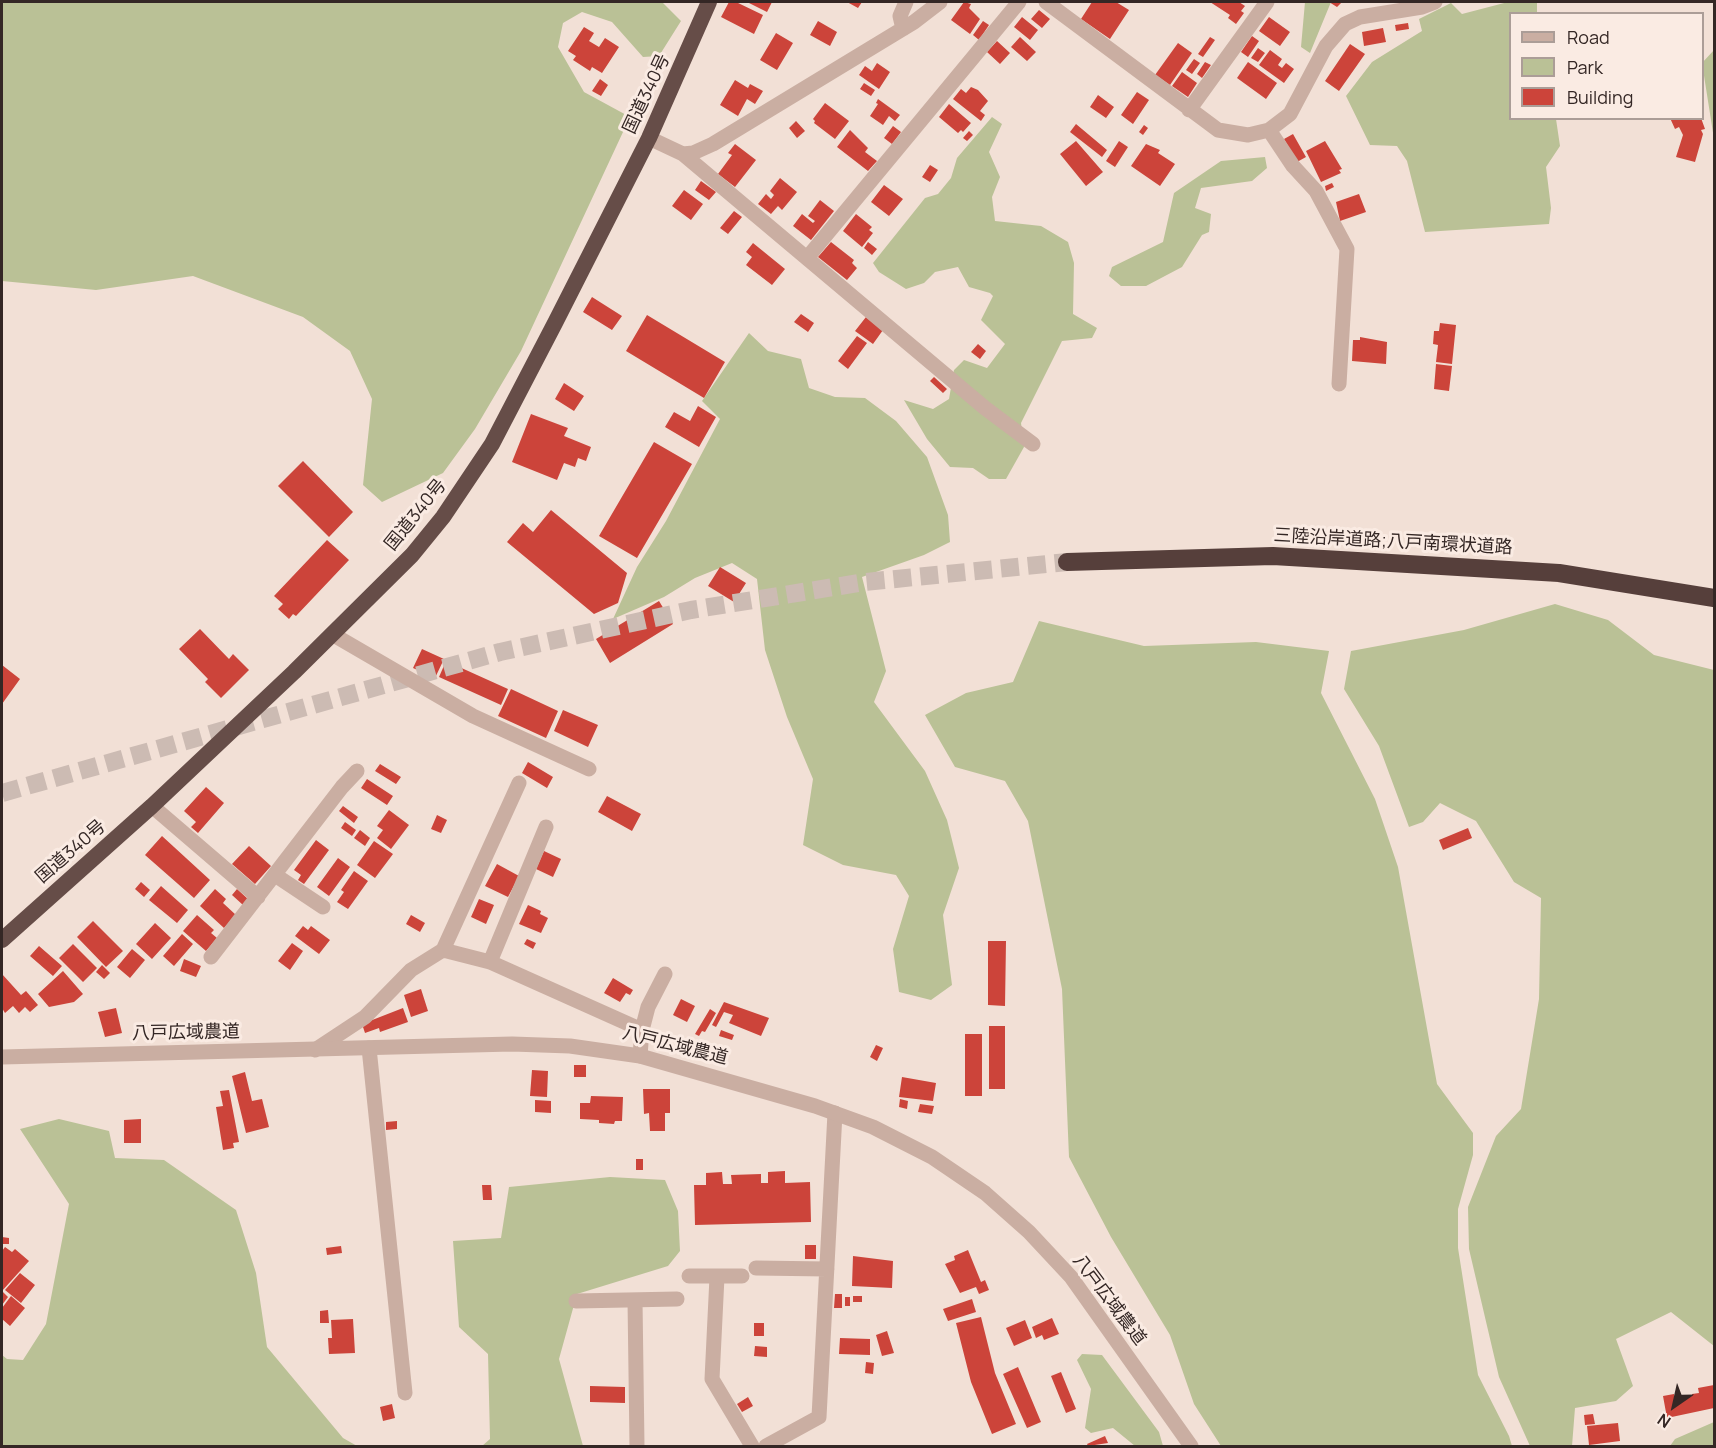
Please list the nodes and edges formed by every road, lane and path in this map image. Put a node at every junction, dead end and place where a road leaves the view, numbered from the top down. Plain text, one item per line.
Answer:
1 (710, 2) edge
2 (906, 2) edge
3 (940, 2) edge
4 (1019, 2) edge
5 (1046, 2) edge
6 (1267, 2) edge
7 (1435, 2) edge
8 (903, 29) junction
9 (1189, 110) junction
10 (1269, 130) junction
11 (649, 138) junction
12 (683, 154) junction
13 (807, 258) junction
14 (1339, 384) dead end
15 (1033, 444) dead end
16 (1067, 562) tunnel mouth
17 (1714, 598) edge
18 (332, 634) junction
19 (589, 768) dead end
20 (357, 771) dead end
21 (519, 783) dead end
22 (152, 806) junction
23 (546, 827) dead end
24 (275, 875) junction
25 (258, 897) junction
26 (323, 908) dead end
27 (2, 940) edge
28 (443, 950) junction
29 (211, 957) dead end
30 (490, 962) junction
31 (665, 974) dead end
32 (642, 1030) junction
33 (369, 1048) junction
34 (315, 1050) junction
35 (640, 1056) junction
36 (2, 1057) edge
37 (835, 1113) junction
38 (756, 1268) dead end
39 (827, 1269) junction
40 (688, 1276) dead end
41 (742, 1276) dead end
42 (717, 1277) junction
43 (677, 1299) dead end
44 (635, 1300) junction
45 (576, 1301) dead end
46 (405, 1393) dead end
47 (637, 1446) edge
48 (752, 1446) edge
49 (766, 1446) edge
50 (1191, 1446) edge

1 - 11 highway, 国道340号
2 - 8 street
3 - 8 street
4 - 13 street
5 - 9 street
6 - 9 street
7 - 10 street
8 - 12 street
9 - 10 street
10 - 14 street
11 - 12 street
11 - 18 highway, 国道340号
12 - 13 street
13 - 15 street
16 - 17 highway, 三陸沿岸道路;八戸南環状道路
18 - 19 street
18 - 22 highway, 国道340号
20 - 24 street
21 - 28 street
22 - 25 street
22 - 27 highway, 国道340号
23 - 30 street
24 - 25 street
24 - 26 street
25 - 29 street
28 - 30 street
28 - 34 street
30 - 32 street
31 - 32 street
32 - 35 street
33 - 34 street, 八戸広域農道
33 - 35 street, 八戸広域農道
33 - 46 street
34 - 36 street, 八戸広域農道
35 - 37 street, 八戸広域農道
37 - 39 street
37 - 50 street, 八戸広域農道
38 - 39 street
39 - 49 street
40 - 42 street
41 - 42 street
42 - 48 street
43 - 44 street
44 - 45 street
44 - 47 street

